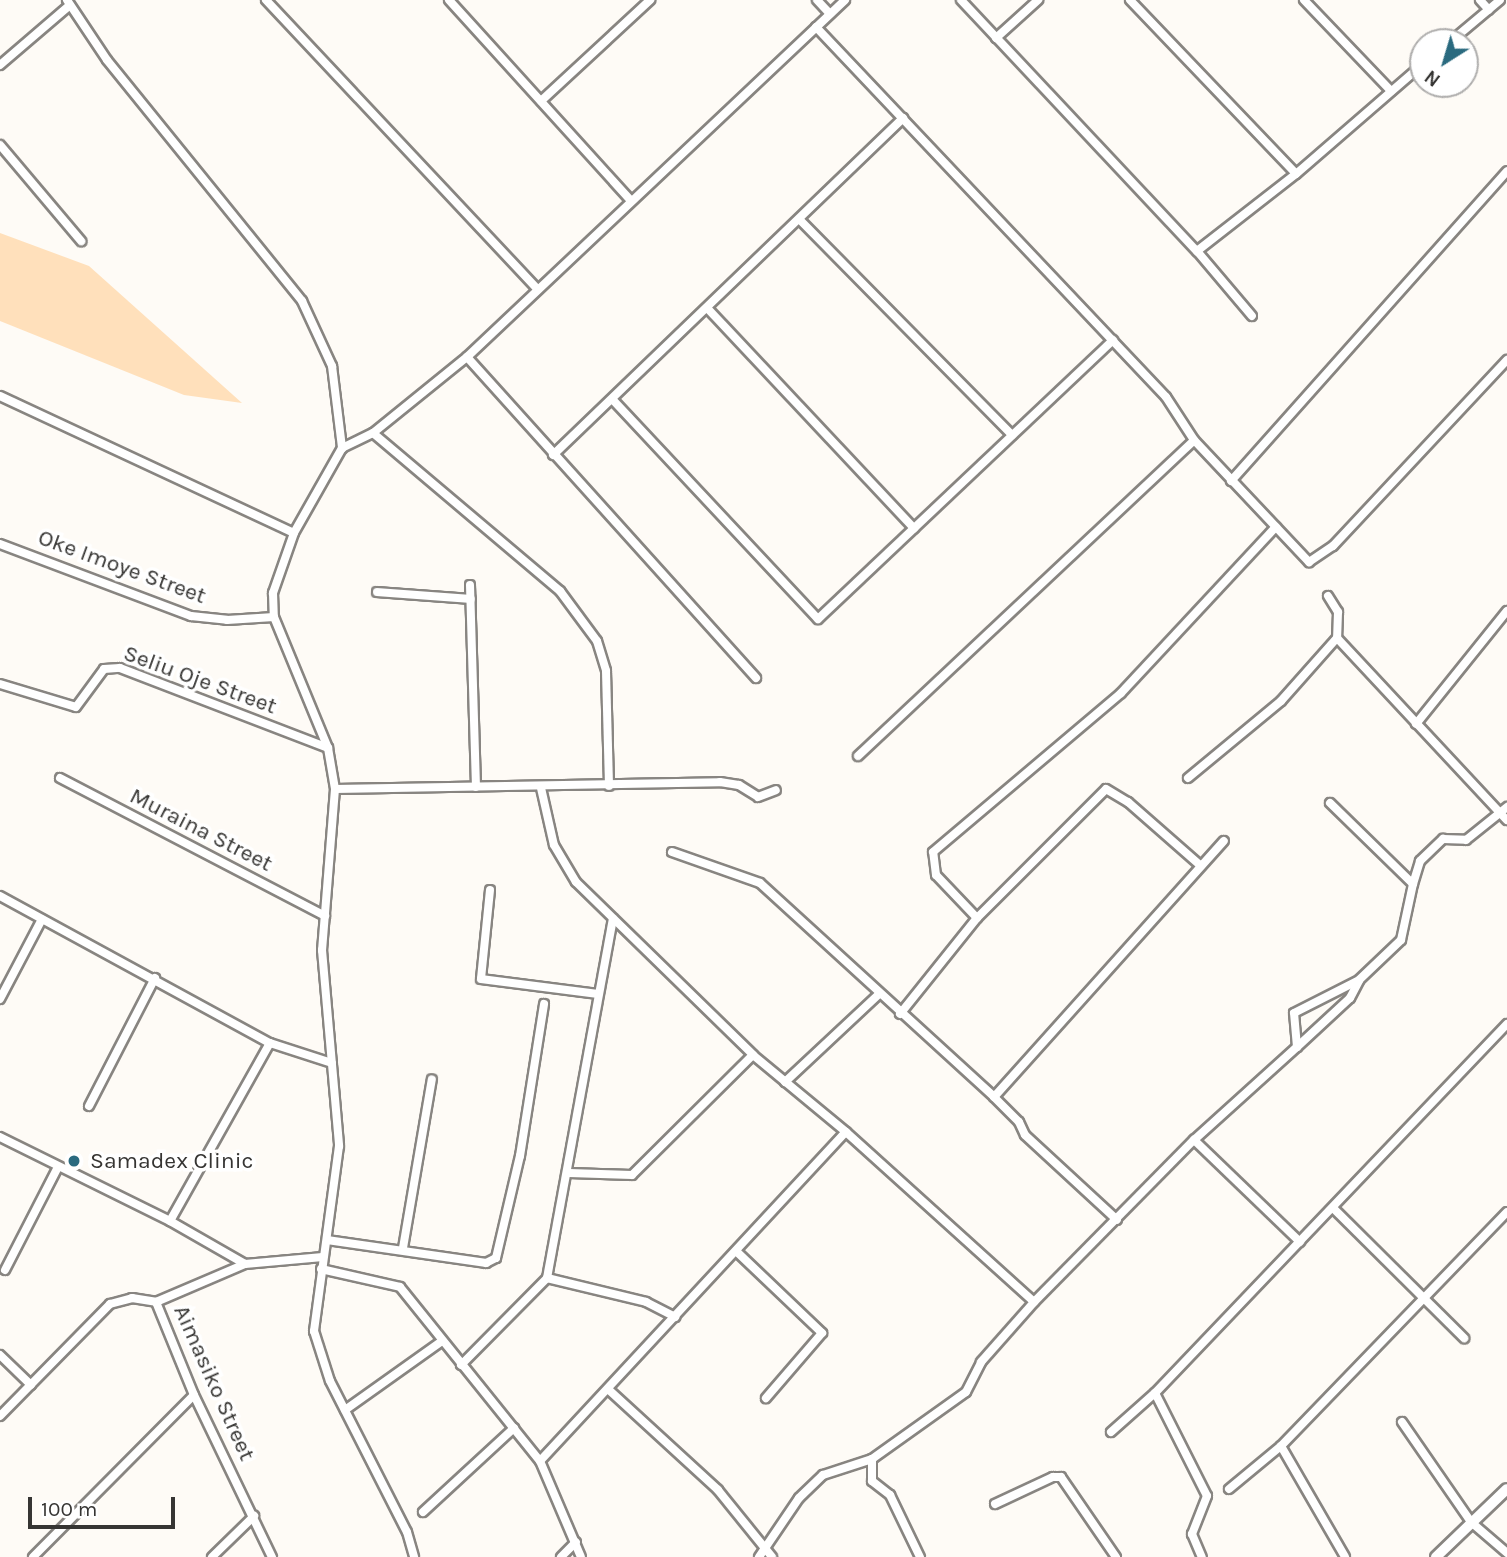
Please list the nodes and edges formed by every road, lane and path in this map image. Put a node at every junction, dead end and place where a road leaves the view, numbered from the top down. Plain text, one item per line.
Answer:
1 (265, 0) edge
2 (450, 0) edge
3 (465, 0) edge
4 (650, 0) edge
5 (817, 0) edge
6 (845, 0) edge
7 (961, 0) edge
8 (1038, 0) edge
9 (1130, 0) edge
10 (1304, 0) edge
11 (1480, 0) edge
12 (1500, 0) edge
13 (68, 3) edge
14 (457, 8) junction
15 (1489, 9) junction
16 (830, 14) junction
17 (816, 27) junction
18 (1467, 28) edge
19 (996, 38) junction
20 (0, 65) edge
21 (1409, 76) edge
22 (1391, 91) junction
23 (541, 101) junction
24 (903, 118) junction
25 (0, 145) edge
26 (1507, 171) edge
27 (1296, 174) junction
28 (631, 201) junction
29 (800, 220) junction
30 (80, 241) dead end
31 (1197, 251) junction
32 (536, 288) junction
33 (708, 309) junction
34 (1252, 316) dead end
35 (1113, 340) junction
36 (467, 357) junction
37 (1507, 360) edge
38 (0, 396) edge
39 (613, 400) junction
40 (373, 433) junction
41 (1012, 435) junction
42 (1194, 440) junction
43 (342, 448) junction
44 (553, 454) junction
45 (1231, 481) junction
46 (1276, 527) junction
47 (914, 528) junction
48 (294, 533) junction
49 (0, 544) edge
50 (470, 585) dead end
51 (377, 592) dead end
52 (1328, 596) dead end
53 (471, 599) junction
54 (1507, 611) edge
55 (274, 617) junction
56 (1337, 638) junction
57 (756, 678) dead end
58 (0, 684) edge
59 (1416, 724) junction
60 (328, 748) junction
61 (858, 757) dead end
62 (60, 778) dead end
63 (1188, 778) dead end
64 (609, 786) junction
65 (476, 787) junction
66 (541, 788) junction
67 (335, 789) junction
68 (776, 790) dead end
69 (1330, 803) dead end
70 (1503, 809) edge
71 (1507, 820) edge
72 (1224, 841) dead end
73 (672, 852) dead end
74 (1201, 866) junction
75 (1413, 884) junction
76 (490, 890) dead end
77 (0, 897) edge
78 (325, 916) junction
79 (977, 918) junction
80 (42, 919) junction
81 (613, 919) junction
82 (155, 978) junction
83 (1359, 980) junction
84 (597, 994) junction
85 (879, 994) junction
86 (0, 999) edge
87 (544, 1004) dead end
88 (900, 1014) junction
89 (1507, 1024) edge
90 (270, 1043) junction
91 (1297, 1047) junction
92 (753, 1055) junction
93 (332, 1063) junction
94 (432, 1079) dead end
95 (785, 1082) junction
96 (993, 1097) junction
97 (89, 1106) dead end
98 (846, 1132) junction
99 (0, 1137) edge
100 (1194, 1139) junction
101 (58, 1167) junction
102 (569, 1173) junction
103 (1333, 1208) junction
104 (1507, 1212) edge
105 (1117, 1220) junction
106 (170, 1222) junction
107 (327, 1240) junction
108 (1300, 1242) junction
109 (403, 1248) junction
110 (736, 1251) junction
111 (324, 1257) junction
112 (245, 1264) junction
113 (321, 1269) junction
114 (5, 1270) dead end
115 (547, 1278) junction
116 (1425, 1296) junction
117 (156, 1302) junction
118 (1034, 1302) junction
119 (675, 1317) junction
120 (1464, 1338) dead end
121 (442, 1341) junction
122 (0, 1355) edge
123 (461, 1365) junction
124 (31, 1384) junction
125 (609, 1390) junction
126 (1155, 1393) junction
127 (194, 1395) junction
128 (766, 1398) dead end
129 (345, 1410) junction
130 (0, 1416) edge
131 (1402, 1422) dead end
132 (514, 1428) junction
133 (1111, 1432) dead end
134 (1281, 1446) junction
135 (872, 1459) junction
136 (540, 1461) junction
137 (1230, 1489) dead end
138 (1507, 1489) edge
139 (995, 1504) dead end
140 (423, 1512) dead end
141 (254, 1516) junction
142 (1471, 1522) junction
143 (576, 1542) junction
144 (769, 1553) edge
145 (1507, 1553) edge
146 (33, 1557) edge
147 (212, 1557) edge
148 (272, 1557) edge
149 (414, 1557) edge
150 (561, 1557) edge
151 (581, 1557) edge
152 (759, 1557) edge
153 (920, 1557) edge
154 (1116, 1557) edge
155 (1202, 1557) edge
156 (1345, 1557) edge
157 (1436, 1557) edge

1 - 32 street
2 - 14 street
3 - 14 street
4 - 23 street
5 - 16 street
6 - 16 street
7 - 19 street
8 - 19 street
9 - 27 street
10 - 22 street
11 - 15 street
12 - 15 street
13 - 20 street
13 - 43 street
14 - 23 street
15 - 18 street
16 - 17 street
17 - 24 street
17 - 28 street
19 - 31 street
21 - 22 street
22 - 27 street
23 - 28 street
24 - 29 street
24 - 35 street
25 - 30 street
26 - 45 street
27 - 31 street
28 - 32 street
29 - 33 street
29 - 41 street
31 - 34 street
32 - 36 street
33 - 39 street
33 - 47 street
35 - 41 street
35 - 42 street
36 - 40 street
36 - 44 street
37 - 46 street
38 - 48 street
39 - 44 street
39 - 47 street
40 - 43 street
40 - 64 street
41 - 47 street
42 - 45 street
42 - 61 street
43 - 48 street
44 - 57 street
45 - 46 street
46 - 79 street
48 - 55 street
49 - 55 street, Oke Imoye Street
50 - 53 street
51 - 53 street
52 - 56 street
53 - 65 street
54 - 59 street
55 - 60 street
56 - 59 street
56 - 63 street
58 - 60 street, Seliu Oje Street
59 - 70 street
60 - 67 street
62 - 78 street, Muraina Street
64 - 66 street
64 - 68 street
65 - 66 street
65 - 67 street
66 - 81 street
67 - 78 street
69 - 75 street
70 - 71 street
70 - 75 street
72 - 74 street
73 - 85 street
74 - 79 street
74 - 96 street
75 - 83 street
76 - 84 street
77 - 80 street
78 - 93 street
79 - 88 street
80 - 82 street
80 - 86 street
81 - 84 street
81 - 92 street
82 - 90 street
82 - 97 street
83 - 91 street
83 - 91 street
84 - 102 street
85 - 88 street
85 - 95 street
87 - 109 street
88 - 96 street
89 - 103 street
90 - 93 street
90 - 106 street
91 - 100 street
92 - 95 street
92 - 102 street
93 - 107 street
94 - 109 street
95 - 98 street
96 - 105 street
98 - 110 street
98 - 118 street
99 - 101 street
100 - 105 street
100 - 108 street
101 - 106 street
101 - 114 street
102 - 115 street
103 - 108 street
103 - 116 street
104 - 116 street
105 - 118 street
106 - 112 street
107 - 109 street
107 - 111 street
108 - 126 street
110 - 119 street
110 - 128 street
111 - 112 street
111 - 113 street
112 - 117 street
113 - 121 street
113 - 129 street
115 - 119 street
115 - 123 street
116 - 120 street
116 - 134 street
117 - 124 street
117 - 127 street, Aimasiko Street
118 - 135 street
119 - 125 street
121 - 123 street
121 - 129 street
122 - 124 street
123 - 132 street
124 - 130 street
125 - 136 street
125 - 144 street
126 - 133 street
126 - 155 street
127 - 141 street, Aimasiko Street
127 - 146 street
129 - 149 street
131 - 142 street
132 - 136 street
132 - 140 street
134 - 137 street
134 - 156 street
135 - 144 street
135 - 153 street
136 - 143 street
138 - 142 main road
139 - 154 street
141 - 147 street
141 - 148 street, Aimasiko Street
142 - 145 street
142 - 157 main road
143 - 150 street
143 - 151 street
144 - 152 street

